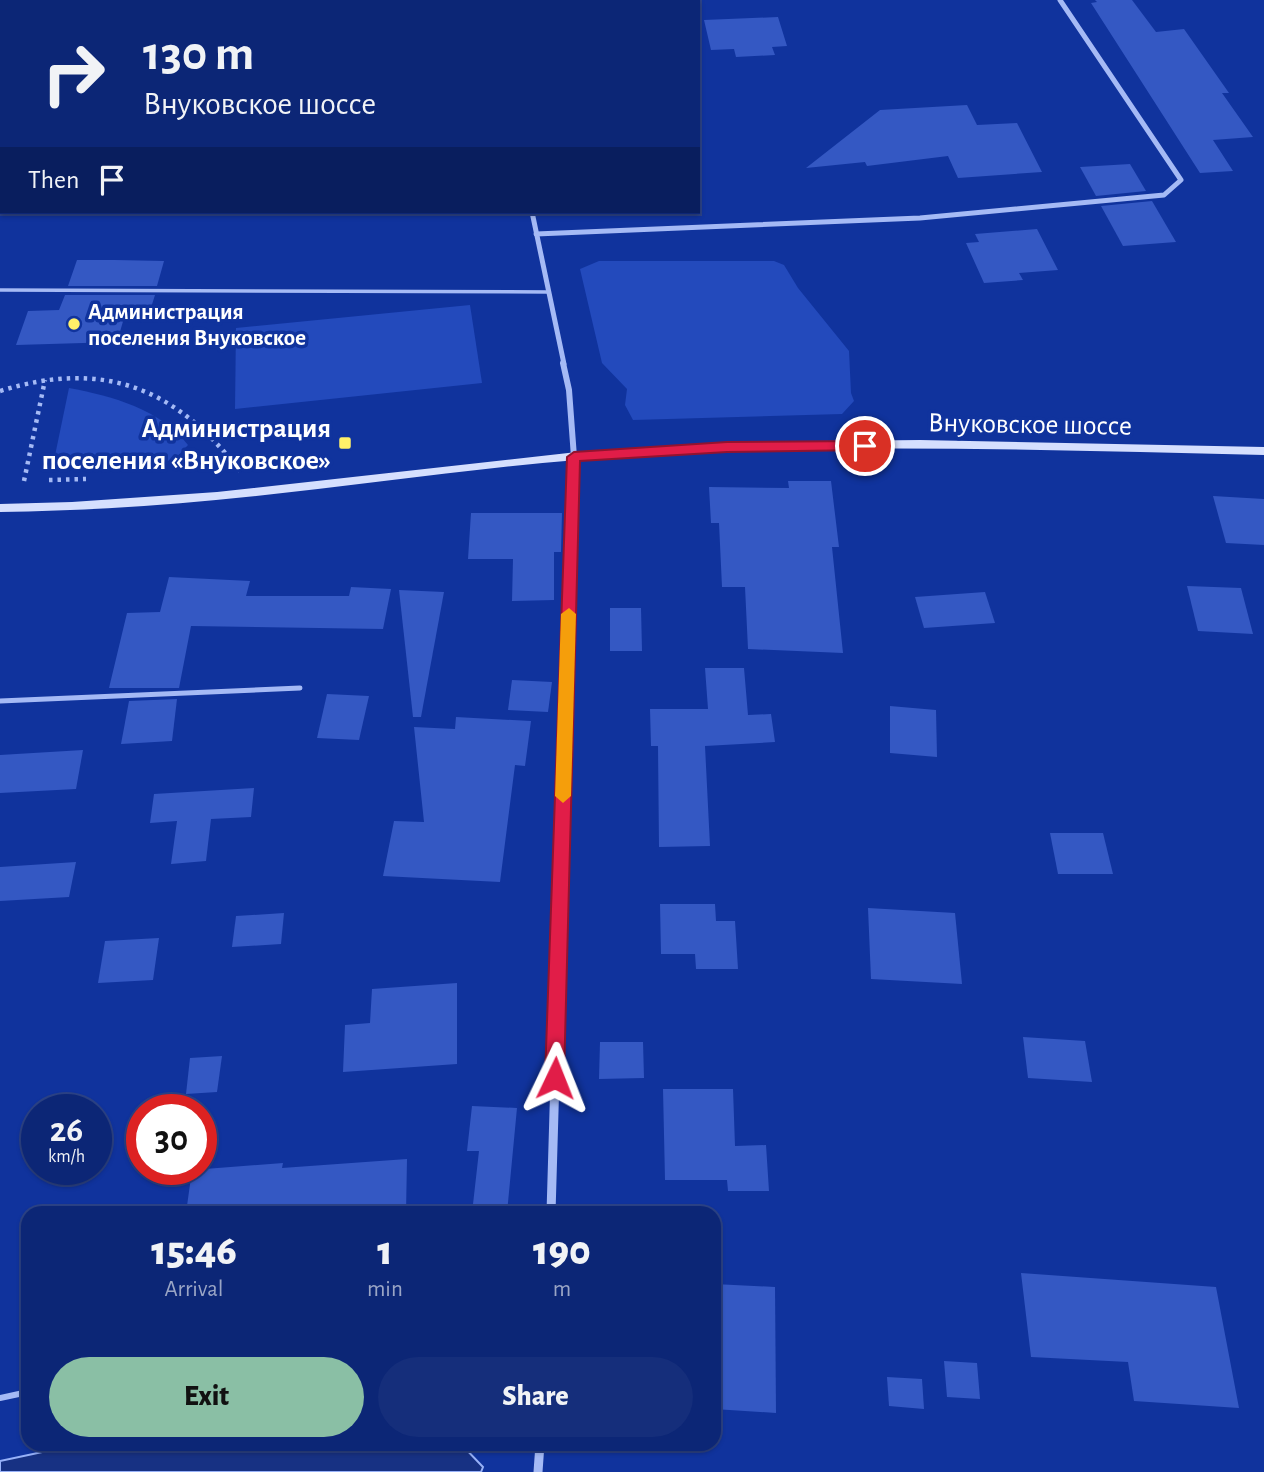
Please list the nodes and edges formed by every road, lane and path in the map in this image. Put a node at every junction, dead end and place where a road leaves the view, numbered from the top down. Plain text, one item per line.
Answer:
1 (1060, 0) edge
2 (532, 214) edge
3 (536, 234) junction
4 (0, 290) edge
5 (549, 292) junction
6 (45, 380) junction
7 (0, 391) edge
8 (1264, 451) edge
9 (574, 457) junction
10 (24, 481) dead end
11 (246, 492) junction
12 (0, 508) edge
13 (300, 688) dead end
14 (0, 701) edge
15 (551, 1206) edge
16 (21, 1394) edge
17 (0, 1398) edge
18 (540, 1451) edge
19 (538, 1472) edge

1 - 3 street
2 - 3 street
3 - 5 street
4 - 5 lane
5 - 9 street
6 - 7 path
6 - 10 path
6 - 11 path
8 - 9 main road, Внуковское шоссе
9 - 11 main road, Внуковское шоссе
9 - 15 street
11 - 12 main road, Внуковское шоссе
13 - 14 lane
16 - 17 lane
18 - 19 street

